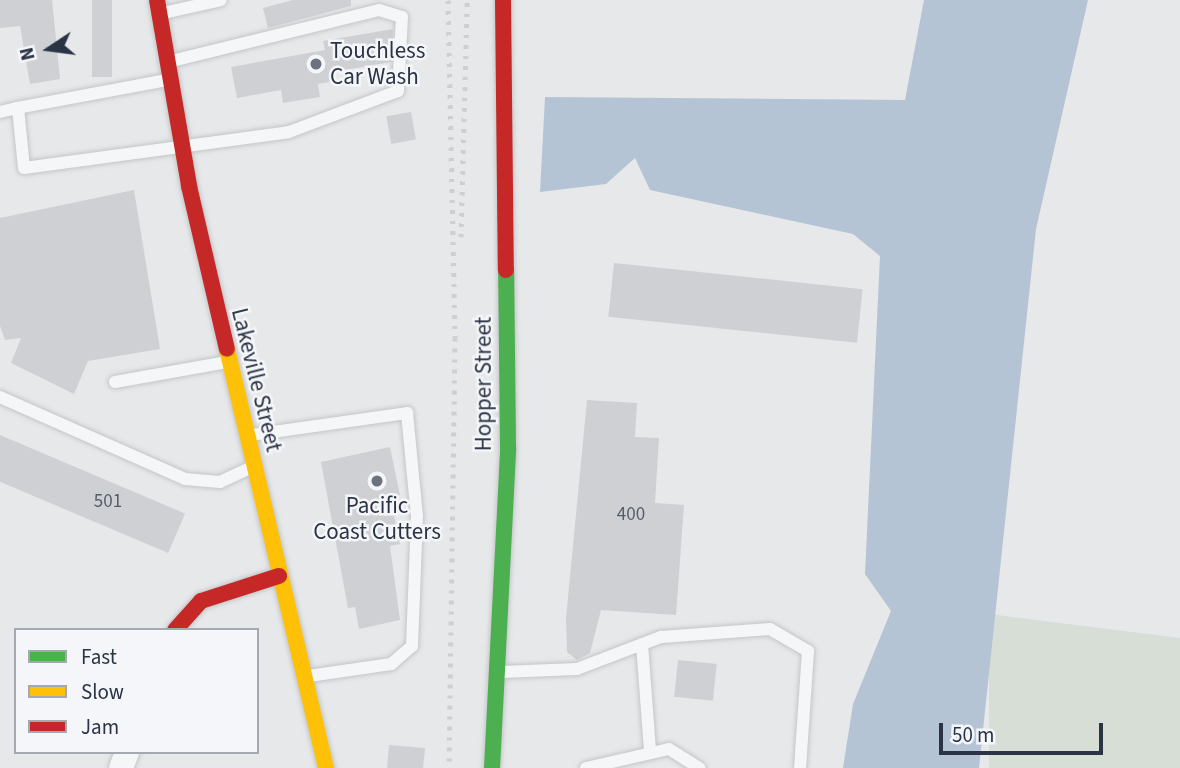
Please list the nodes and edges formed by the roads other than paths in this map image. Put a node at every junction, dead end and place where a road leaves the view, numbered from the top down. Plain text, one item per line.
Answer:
1 (221, 0) edge
2 (503, 0) edge
3 (159, 7) edge
4 (168, 62) junction
5 (171, 79) junction
6 (18, 108) junction
7 (0, 112) edge
8 (182, 147) junction
9 (228, 362) junction
10 (115, 382) dead end
11 (0, 397) edge
12 (247, 435) junction
13 (254, 467) junction
14 (279, 576) junction
15 (178, 628) edge
16 (642, 644) junction
17 (501, 672) junction
18 (305, 676) junction
19 (650, 751) junction
20 (326, 768) edge
21 (492, 768) edge
22 (586, 768) edge
23 (699, 768) edge
24 (800, 768) edge

1 - 3 lane
2 - 17 street, Hopper Street
3 - 4 street, Lakeville Street
4 - 5 street, Lakeville Street
4 - 8 lane
5 - 6 lane
5 - 8 street, Lakeville Street
6 - 7 lane
6 - 8 lane
8 - 9 street, Lakeville Street
9 - 10 lane
9 - 12 street, Lakeville Street
11 - 13 lane
12 - 13 street, Lakeville Street
12 - 18 lane
13 - 14 street, Lakeville Street
14 - 15 street
14 - 18 street, Lakeville Street
16 - 17 lane
16 - 19 lane
16 - 24 lane
17 - 21 street, Hopper Street
18 - 20 street, Lakeville Street
19 - 22 lane
19 - 23 lane

